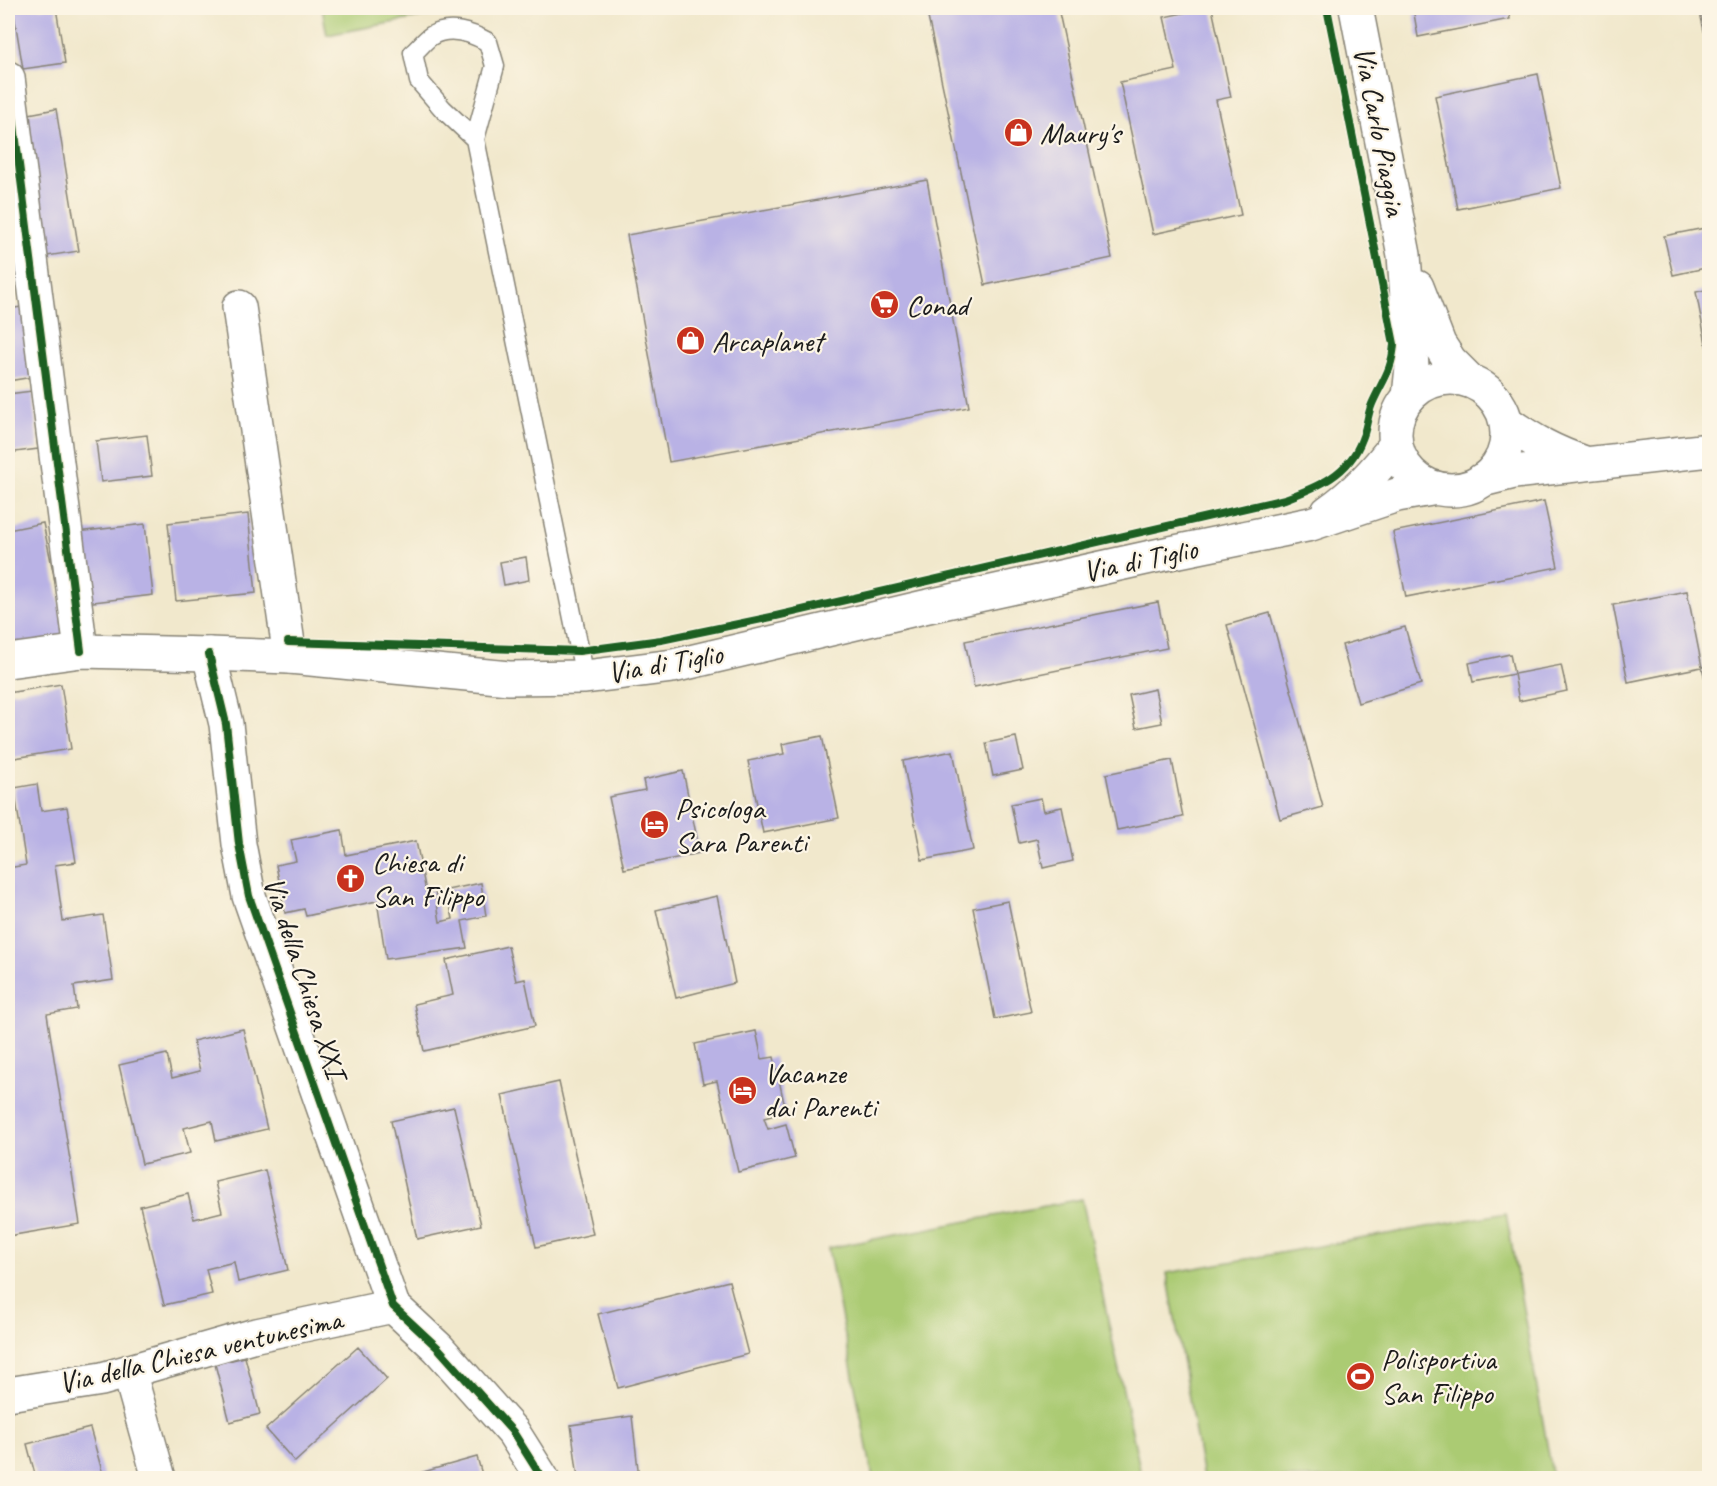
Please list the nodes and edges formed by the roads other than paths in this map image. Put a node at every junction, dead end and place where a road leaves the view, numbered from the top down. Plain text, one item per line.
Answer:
1 (1356, 8) edge
2 (8, 78) edge
3 (475, 139) junction
4 (1404, 255) junction
5 (239, 307) dead end
6 (1470, 381) junction
7 (1409, 397) junction
8 (1506, 422) junction
9 (1396, 444) junction
10 (1710, 450) edge
11 (1589, 465) junction
12 (1482, 480) junction
13 (1437, 488) junction
14 (1311, 524) junction
15 (81, 651) junction
16 (209, 654) junction
17 (290, 657) junction
18 (8, 661) edge
19 (585, 677) junction
20 (393, 1306) junction
21 (129, 1371) junction
22 (8, 1394) edge
23 (159, 1479) edge
24 (542, 1479) edge

1 - 4 main road, Via Carlo Piaggia
2 - 15 main road
3 - 3 lane
3 - 19 lane
4 - 6 main road, Via Carlo Piaggia
4 - 7 main road, Via Carlo Piaggia
5 - 17 main road
6 - 7 main road
6 - 8 main road
7 - 9 main road
8 - 11 main road
8 - 12 main road
9 - 13 main road
9 - 14 main road, Via di Tiglio
10 - 11 main road
11 - 12 main road
12 - 13 main road
13 - 14 main road, Via di Tiglio
14 - 19 main road, Via di Tiglio
15 - 16 main road, Via di Tiglio
15 - 18 main road, Via di Tiglio
16 - 17 main road, Via di Tiglio
16 - 20 main road, Via della Chiesa XXI
17 - 19 main road, Via di Tiglio
20 - 21 main road, Via della Chiesa ventunesima
20 - 24 main road
21 - 22 main road, Via della Chiesa ventunesima
21 - 23 main road

